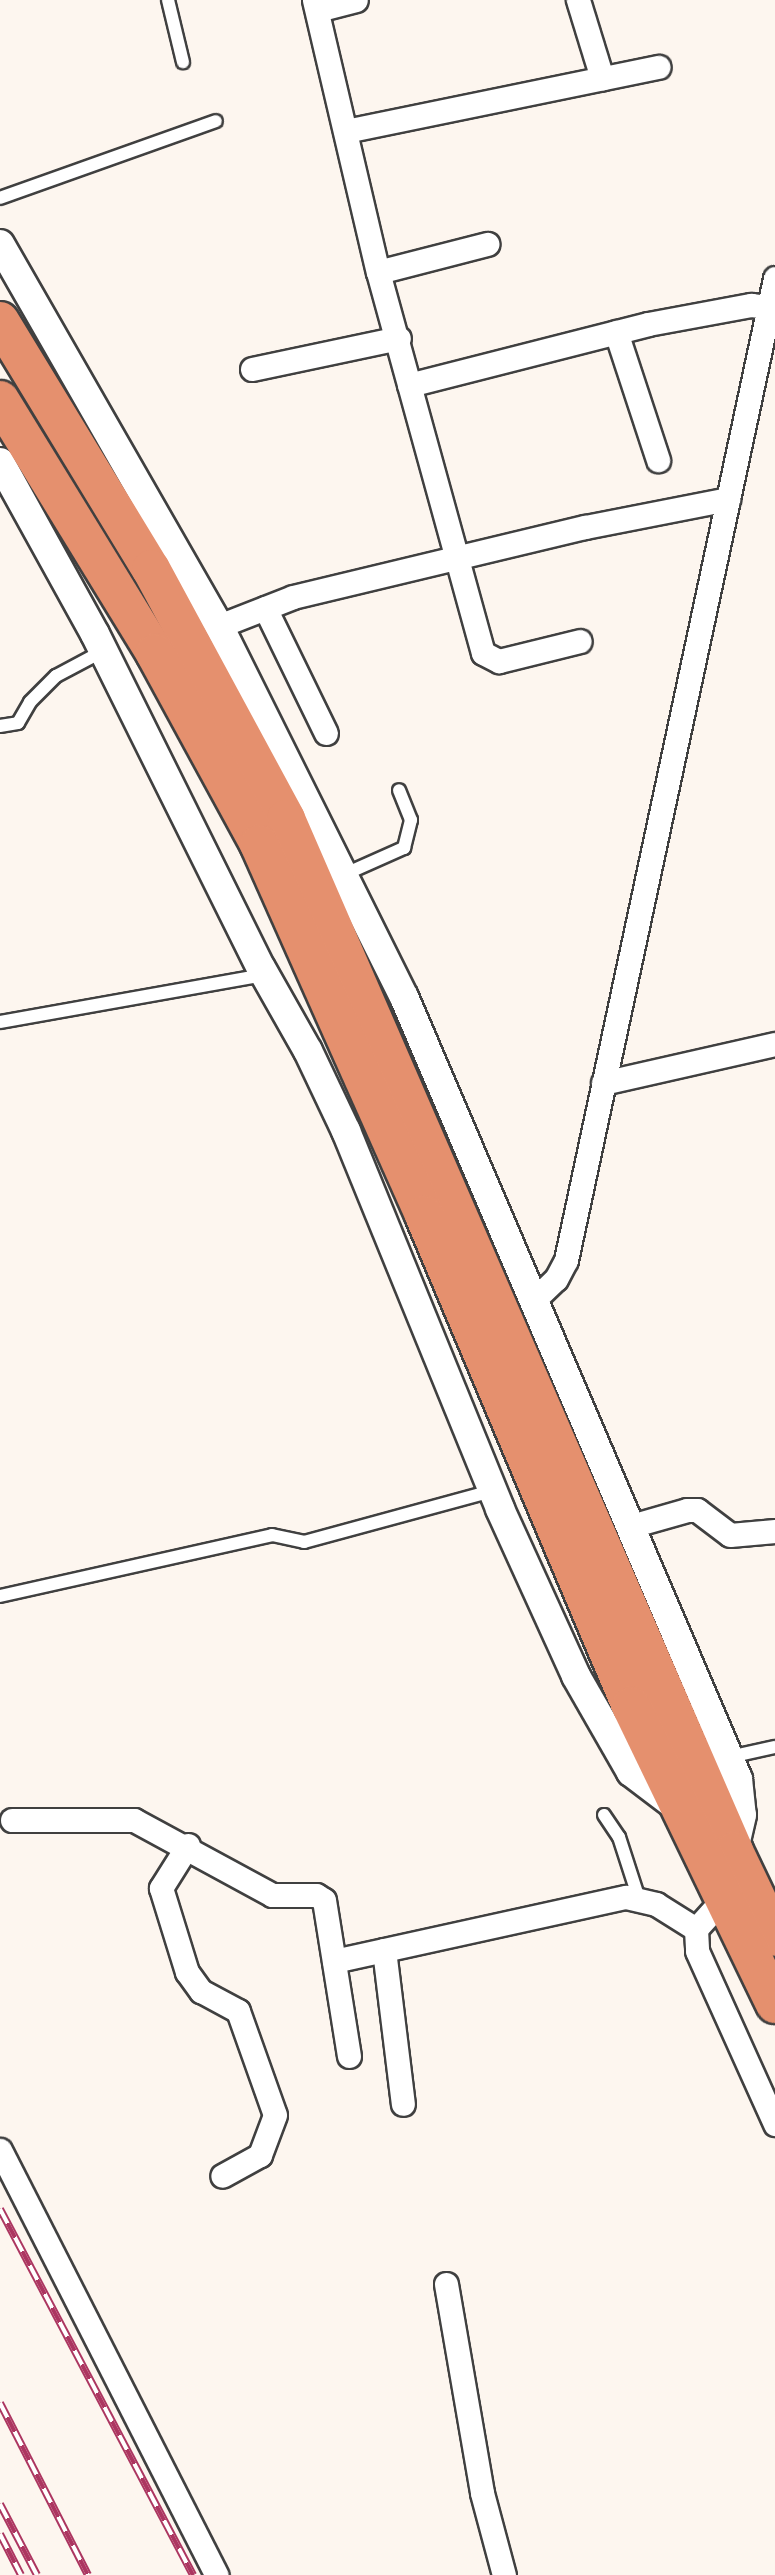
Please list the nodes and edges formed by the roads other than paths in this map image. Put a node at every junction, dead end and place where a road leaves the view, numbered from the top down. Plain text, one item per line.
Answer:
1 (168, 0) edge
2 (356, 0) edge
3 (578, 0) edge
4 (315, 5) edge
5 (183, 62) dead end
6 (659, 67) dead end
7 (602, 78) junction
8 (216, 121) dead end
9 (346, 131) junction
10 (0, 198) edge
11 (0, 244) edge
12 (487, 244) dead end
13 (378, 272) junction
14 (775, 278) edge
15 (767, 307) junction
16 (0, 321) edge
17 (616, 332) junction
18 (399, 338) junction
19 (252, 369) dead end
20 (409, 385) junction
21 (0, 400) edge
22 (658, 460) dead end
23 (0, 462) edge
24 (728, 499) junction
25 (453, 557) junction
26 (265, 608) junction
27 (219, 626) junction
28 (580, 641) dead end
29 (103, 651) junction
30 (0, 726) edge
31 (326, 733) dead end
32 (399, 790) dead end
33 (343, 876) junction
34 (266, 975) junction
35 (0, 1022) edge
36 (775, 1044) edge
37 (603, 1083) junction
38 (536, 1299) junction
39 (493, 1491) junction
40 (631, 1526) junction
41 (775, 1531) edge
42 (0, 1595) edge
43 (775, 1747) edge
44 (729, 1757) junction
45 (682, 1810) junction
46 (604, 1815) dead end
47 (12, 1820) dead end
48 (188, 1845) junction
49 (734, 1851) junction
50 (638, 1896) junction
51 (724, 1898) junction
52 (696, 1929) junction
53 (775, 1937) edge
54 (384, 1950) junction
55 (334, 1961) junction
56 (775, 2004) edge
57 (349, 2056) dead end
58 (403, 2104) dead end
59 (775, 2124) edge
60 (0, 2150) edge
61 (222, 2176) dead end
62 (446, 2284) dead end
63 (217, 2575) edge
64 (504, 2575) edge

1 - 5 lane
2 - 4 street
3 - 7 street
4 - 9 street
6 - 7 street
7 - 9 street
8 - 10 lane
9 - 13 street
11 - 27 street
12 - 13 street
13 - 18 street
14 - 15 street
15 - 17 street
15 - 24 street
16 - 49 highway
17 - 20 street
17 - 22 street
18 - 19 street
18 - 20 street
20 - 25 street
21 - 45 highway
23 - 29 street
24 - 25 street
24 - 37 street
25 - 26 street
25 - 28 street
26 - 27 street
26 - 31 street
27 - 33 street
29 - 30 lane
29 - 34 street
32 - 33 lane
33 - 38 street
34 - 35 lane
34 - 39 street
36 - 37 street
37 - 38 street
38 - 40 street
39 - 42 lane
39 - 45 street
40 - 41 street
40 - 44 street
43 - 44 lane
44 - 49 street
45 - 51 highway
46 - 50 lane
47 - 48 street
48 - 55 street
48 - 61 street
49 - 53 highway
50 - 52 street
50 - 54 street
51 - 52 street
51 - 56 highway
52 - 59 street
54 - 55 street
54 - 58 street
55 - 57 street
60 - 63 street
62 - 64 street

